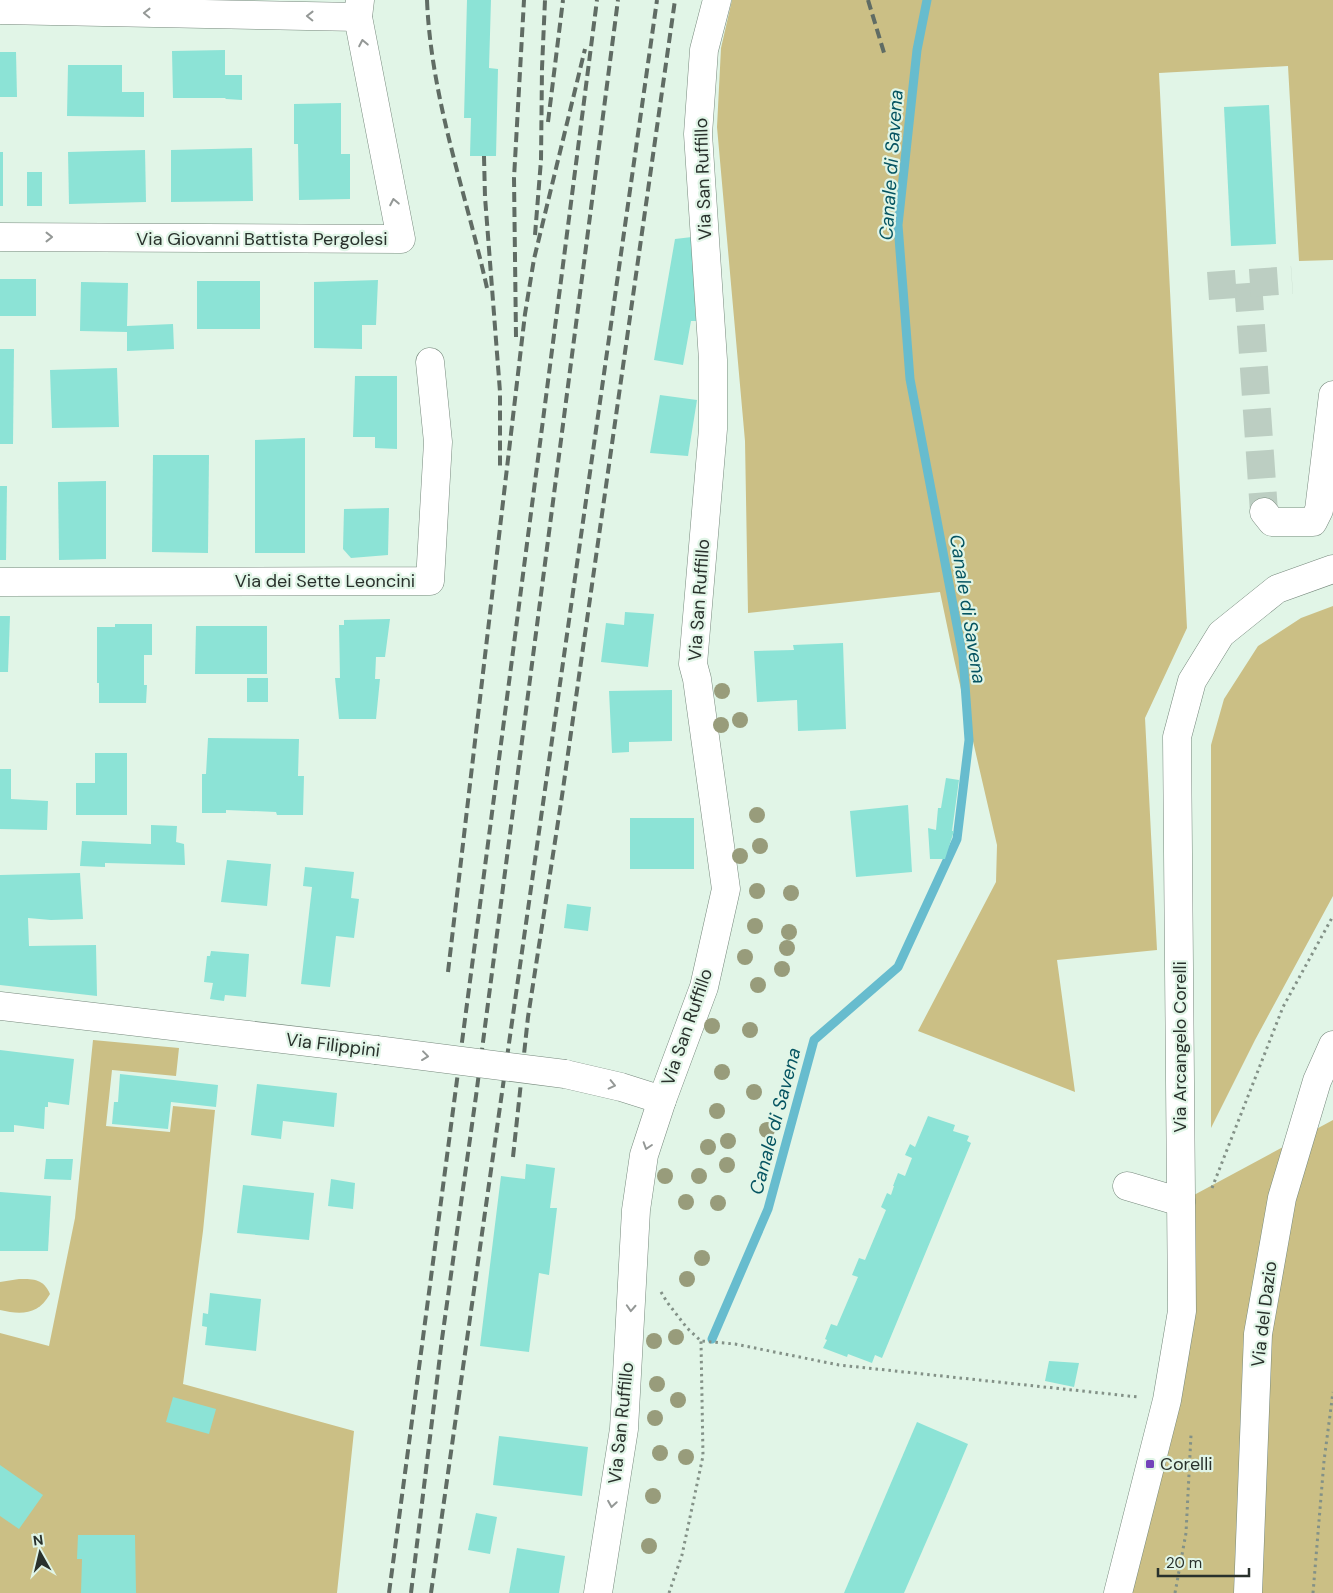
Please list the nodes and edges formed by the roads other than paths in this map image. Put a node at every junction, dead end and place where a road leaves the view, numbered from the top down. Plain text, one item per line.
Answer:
1 (717, 0) edge
2 (359, 8) edge
3 (0, 10) edge
4 (0, 237) edge
5 (430, 362) dead end
6 (1333, 395) edge
7 (1264, 512) dead end
8 (1333, 569) edge
9 (0, 582) edge
10 (0, 1006) edge
11 (1333, 1045) edge
12 (662, 1100) junction
13 (1127, 1186) dead end
14 (1181, 1202) junction
15 (598, 1593) edge
16 (1118, 1593) edge
17 (1248, 1593) edge

1 - 12 street, Via San Ruffillo
2 -> 3 street
4 -> 2 street, Via Giovanni Battista Pergolesi
5 - 9 street, Via dei Sette Leoncini
6 - 7 street
8 - 14 street, Via Arcangelo Corelli
10 -> 12 street, Via Filippini, bridge
11 - 17 street, Via del Dazio
12 -> 15 street, Via San Ruffillo
13 - 14 street
14 - 16 street, Via Arcangelo Corelli

